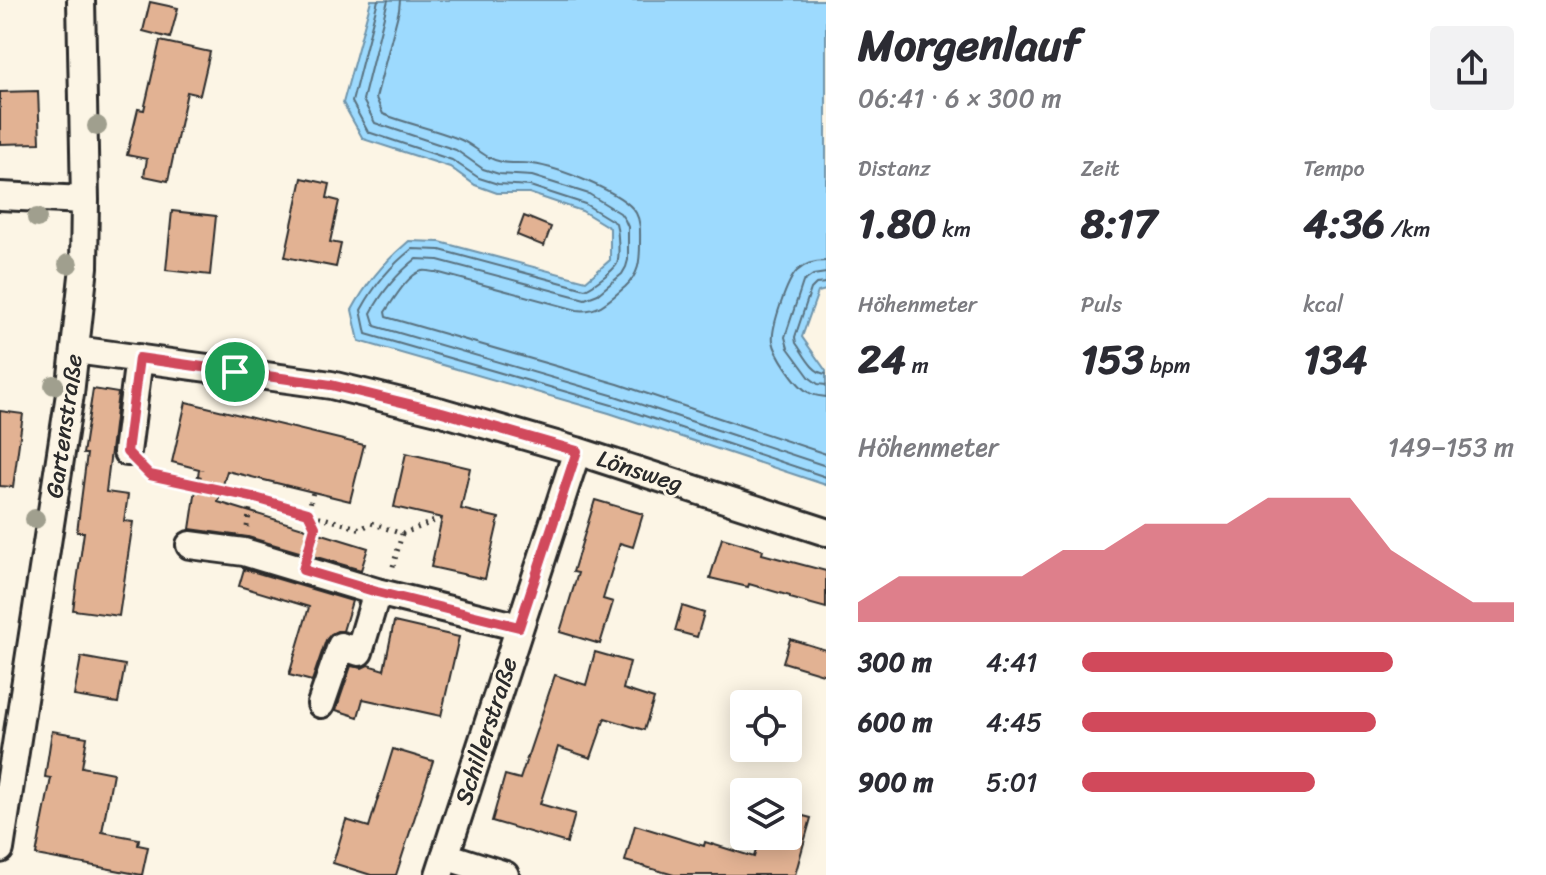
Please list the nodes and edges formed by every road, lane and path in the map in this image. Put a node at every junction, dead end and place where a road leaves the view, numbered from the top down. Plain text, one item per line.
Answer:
1 (81, 0) edge
2 (0, 196) edge
3 (85, 200) junction
4 (76, 350) junction
5 (139, 358) junction
6 (577, 451) junction
7 (127, 452) joint
8 (201, 469) dead end
9 (197, 485) junction
10 (313, 492) dead end
11 (308, 513) junction
12 (442, 518) dead end
13 (826, 532) edge
14 (402, 534) junction
15 (190, 545) dead end
16 (303, 570) junction
17 (381, 593) junction
18 (519, 627) junction
19 (321, 704) dead end
20 (0, 849) edge
21 (442, 866) edge
22 (505, 875) edge

1 - 3 street, Gartenstraße
2 - 3 street
3 - 4 street, Gartenstraße
4 - 5 street, Lönsweg
4 - 20 street, Gartenstraße
5 - 6 street, Lönsweg
5 - 7 street
6 - 13 street, Lönsweg
6 - 18 street, Schillerstraße
7 - 9 path
8 - 9 path
9 - 11 path
10 - 11 path
11 - 14 path
11 - 16 path
12 - 14 path
14 - 17 path
15 - 16 street
16 - 17 street
17 - 18 street
17 - 19 street
18 - 21 street, Schillerstraße
21 - 22 street

